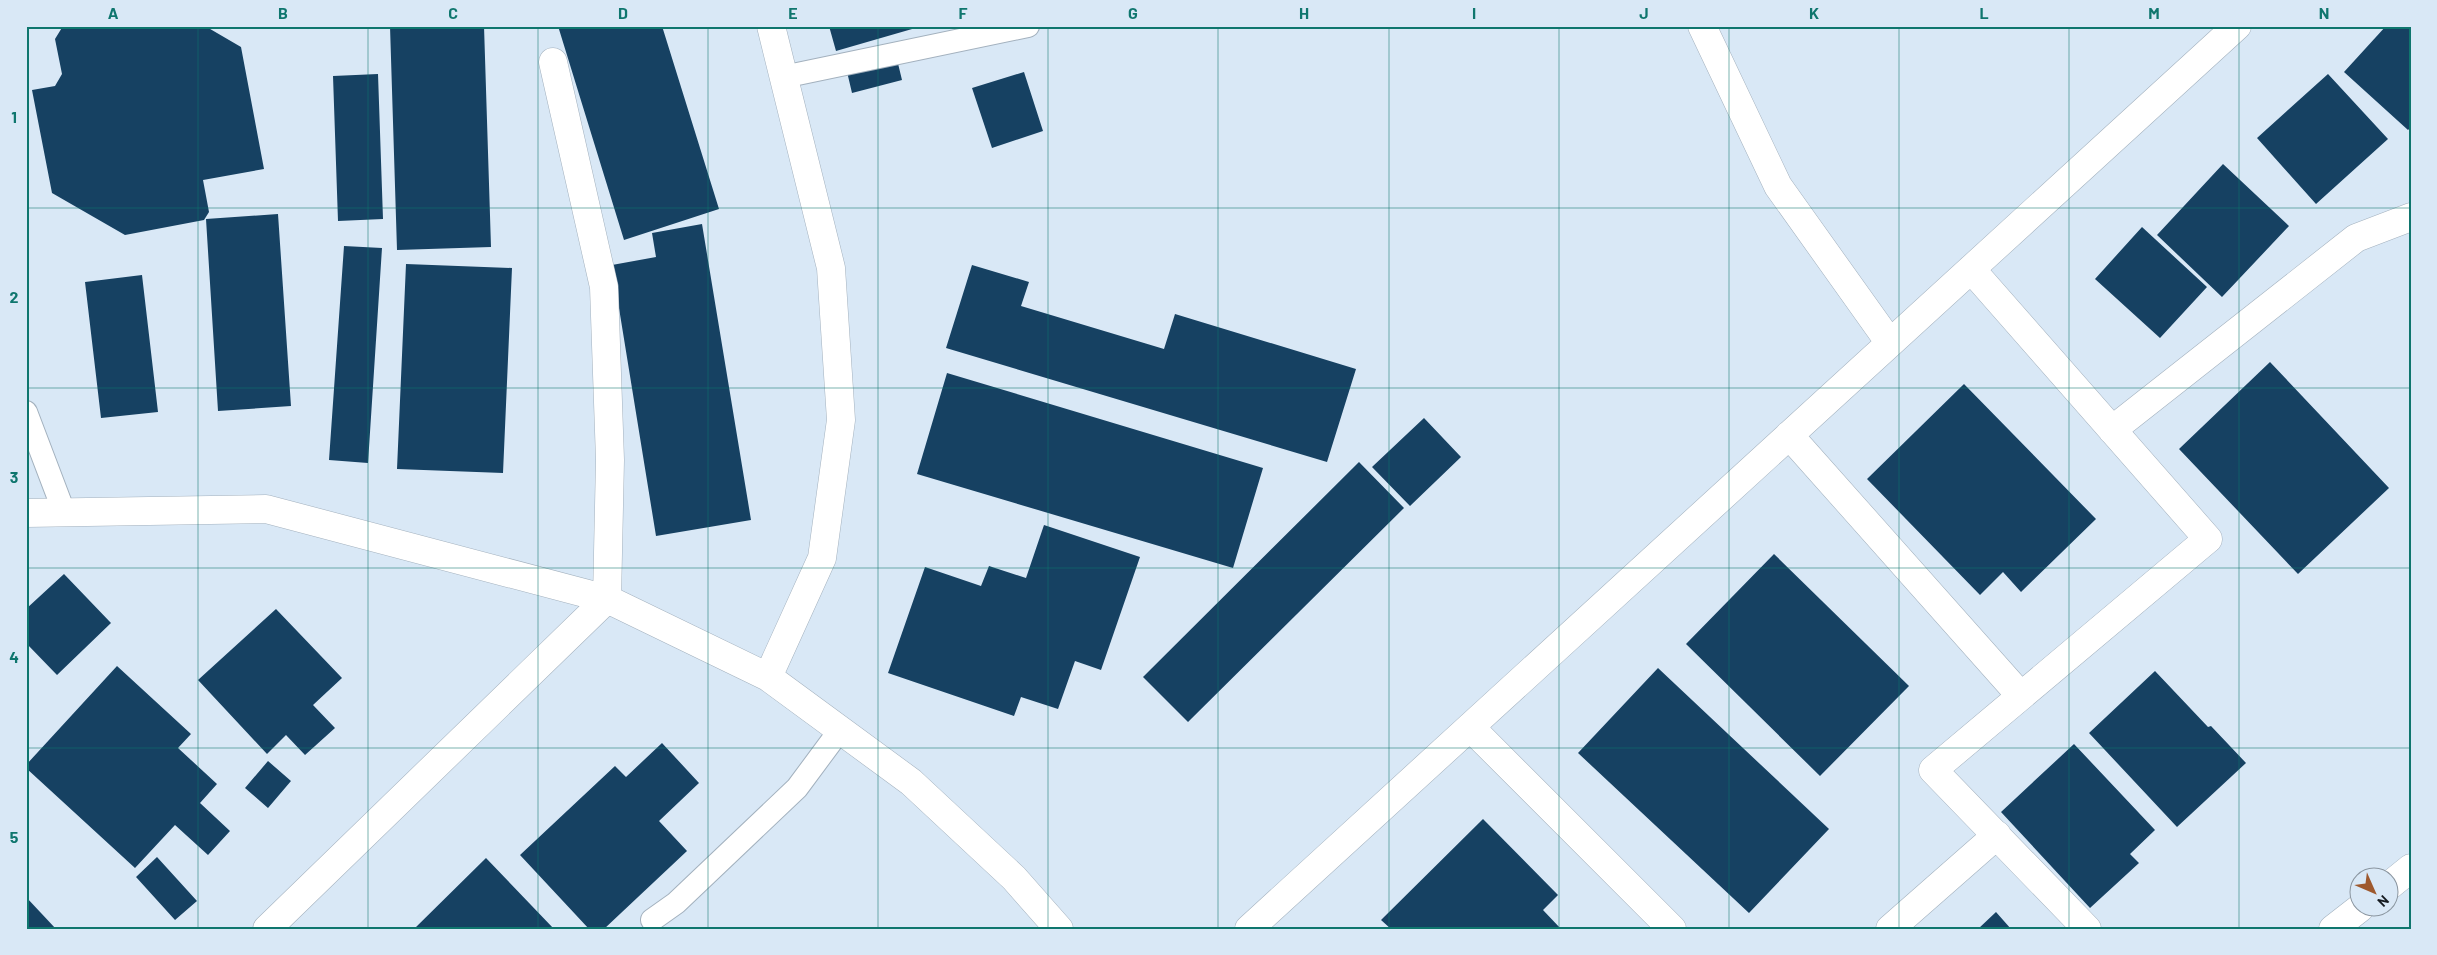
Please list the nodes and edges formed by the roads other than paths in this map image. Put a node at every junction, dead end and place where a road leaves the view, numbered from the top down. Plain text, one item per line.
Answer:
1 (772, 26) edge
2 (1028, 26) edge
3 (1702, 26) edge
4 (2236, 26) edge
5 (553, 62) dead end
6 (783, 77) junction
7 (2411, 217) edge
8 (1970, 269) junction
9 (1890, 343) junction
10 (26, 412) edge
11 (2112, 430) junction
12 (1789, 435) junction
13 (64, 512) junction
14 (26, 513) edge
15 (607, 599) junction
16 (768, 677) junction
17 (2021, 696) junction
18 (1470, 727) junction
19 (840, 730) junction
20 (1997, 835) junction
21 (2411, 868) edge
22 (2400, 877) edge
23 (2350, 916) edge
24 (652, 920) dead end
25 (267, 929) edge
26 (1058, 929) edge
27 (1249, 929) edge
28 (1672, 929) edge
29 (1890, 929) edge
30 (2088, 929) edge
31 (2333, 929) edge

1 - 6 street
2 - 6 lane
3 - 9 street
4 - 8 street
5 - 15 street
6 - 16 street
7 - 11 street
8 - 9 street
8 - 11 street
9 - 12 street
10 - 13 lane
11 - 17 street
12 - 17 street
12 - 18 street
13 - 14 street
13 - 15 street
15 - 16 street
15 - 25 street
16 - 19 street
17 - 20 street
18 - 27 street
18 - 28 street
19 - 24 lane
19 - 26 street
20 - 29 street
20 - 30 street
21 - 22 street
23 - 31 street

